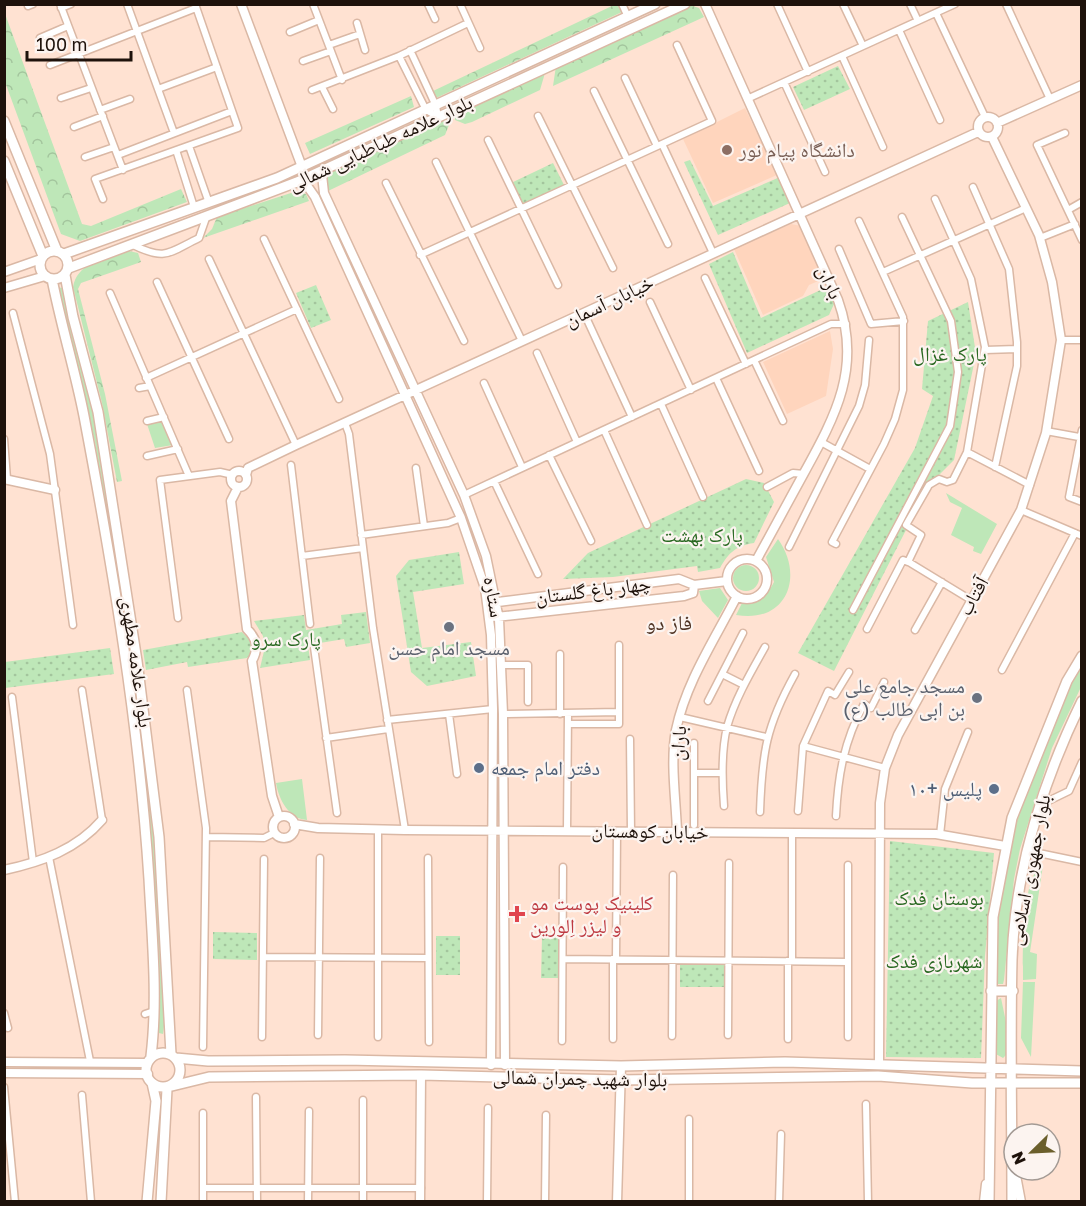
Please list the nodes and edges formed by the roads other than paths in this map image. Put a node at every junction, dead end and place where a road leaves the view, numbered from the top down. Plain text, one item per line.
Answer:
1 (71, 4) edge
2 (127, 4) edge
3 (241, 4) edge
4 (313, 4) edge
5 (460, 4) edge
6 (622, 4) edge
7 (655, 4) edge
8 (686, 4) edge
9 (705, 4) edge
10 (777, 4) edge
11 (843, 4) edge
12 (910, 4) edge
13 (1006, 4) edge
14 (430, 5) edge
15 (952, 5) edge
16 (60, 6) edge
17 (195, 6) edge
18 (639, 8) edge
19 (936, 13) junction
20 (628, 17) junction
21 (435, 19) dead end
22 (319, 20) junction
23 (918, 21) junction
24 (357, 23) dead end
25 (468, 23) junction
26 (68, 26) junction
27 (899, 30) junction
28 (137, 32) junction
29 (290, 32) dead end
30 (360, 34) junction
31 (40, 38) dead end
32 (676, 45) dead end
33 (863, 46) junction
34 (330, 48) junction
35 (480, 48) dead end
36 (365, 50) dead end
37 (410, 50) junction
38 (79, 55) junction
39 (399, 56) junction
40 (842, 56) junction
41 (303, 61) dead end
42 (50, 65) dead end
43 (217, 67) junction
44 (808, 72) junction
45 (625, 78) dead end
46 (342, 80) junction
47 (784, 82) junction
48 (322, 87) junction
49 (92, 88) junction
50 (1080, 88) edge
51 (158, 89) junction
52 (312, 90) dead end
53 (594, 91) dead end
54 (62, 98) dead end
55 (130, 99) dead end
56 (747, 99) junction
57 (1050, 99) junction
58 (436, 106) junction
59 (333, 109) dead end
60 (426, 110) junction
61 (232, 111) junction
62 (101, 113) junction
63 (538, 116) dead end
64 (438, 117) junction
65 (984, 117) junction
66 (940, 120) dead end
67 (4, 121) edge
68 (998, 123) junction
69 (74, 126) dead end
70 (978, 132) junction
71 (1065, 133) dead end
72 (174, 134) junction
73 (992, 137) junction
74 (488, 140) dead end
75 (660, 145) junction
76 (189, 146) junction
77 (114, 147) junction
78 (883, 147) dead end
79 (176, 150) junction
80 (118, 155) junction
81 (85, 157) dead end
82 (4, 161) edge
83 (626, 161) junction
84 (436, 162) dead end
85 (302, 167) junction
86 (327, 168) junction
87 (123, 170) junction
88 (825, 171) dead end
89 (297, 183) junction
90 (386, 183) dead end
91 (572, 186) junction
92 (973, 187) dead end
93 (319, 195) junction
94 (102, 199) dead end
95 (935, 199) dead end
96 (1082, 202) edge
97 (209, 203) junction
98 (194, 207) junction
99 (1026, 208) junction
100 (520, 210) junction
101 (1068, 210) junction
102 (799, 213) junction
103 (902, 217) dead end
104 (206, 218) junction
105 (859, 221) dead end
106 (1075, 224) junction
107 (990, 225) junction
108 (470, 232) junction
109 (264, 238) dead end
110 (1040, 238) junction
111 (1082, 240) edge
112 (954, 241) junction
113 (668, 244) dead end
114 (133, 245) junction
115 (839, 249) dead end
116 (60, 252) junction
117 (713, 254) junction
118 (420, 255) junction
119 (920, 256) junction
120 (42, 257) junction
121 (209, 259) dead end
122 (613, 268) dead end
123 (67, 271) junction
124 (883, 272) junction
125 (4, 273) edge
126 (49, 278) junction
127 (705, 278) dead end
128 (157, 282) dead end
129 (558, 285) dead end
130 (4, 288) edge
131 (111, 293) dead end
132 (651, 302) dead end
133 (297, 309) junction
134 (13, 313) dead end
135 (584, 313) junction
136 (904, 321) junction
137 (846, 324) junction
138 (245, 333) junction
139 (869, 340) dead end
140 (1061, 340) junction
141 (1082, 340) edge
142 (464, 341) dead end
143 (522, 341) junction
144 (1017, 349) junction
145 (985, 350) junction
146 (537, 353) dead end
147 (193, 357) junction
148 (754, 360) junction
149 (746, 363) junction
150 (146, 378) junction
151 (716, 378) junction
152 (484, 383) dead end
153 (150, 386) junction
154 (138, 388) dead end
155 (415, 390) junction
156 (691, 390) junction
157 (405, 395) junction
158 (339, 399) dead end
159 (661, 404) junction
160 (164, 417) junction
161 (632, 417) junction
162 (147, 421) dead end
163 (783, 421) dead end
164 (345, 423) junction
165 (604, 430) junction
166 (1082, 430) edge
167 (1046, 431) junction
168 (1079, 438) junction
169 (4, 439) edge
170 (229, 439) dead end
171 (577, 442) junction
172 (821, 442) junction
173 (296, 445) junction
174 (178, 449) junction
175 (837, 451) junction
176 (967, 452) junction
177 (549, 455) junction
178 (147, 456) dead end
179 (1074, 462) junction
180 (1082, 464) edge
181 (291, 465) dead end
182 (995, 467) junction
183 (416, 468) dead end
184 (522, 468) junction
185 (870, 469) junction
186 (759, 471) dead end
187 (804, 474) junction
188 (246, 475) junction
189 (189, 476) junction
190 (232, 476) junction
191 (6, 479) edge
192 (494, 481) junction
193 (1030, 485) junction
194 (238, 487) junction
195 (767, 487) dead end
196 (55, 490) junction
197 (464, 495) junction
198 (703, 497) dead end
199 (1082, 501) edge
200 (1020, 510) junction
201 (461, 518) junction
202 (647, 525) dead end
203 (424, 526) junction
204 (361, 535) junction
205 (1078, 535) edge
206 (591, 541) dead end
207 (836, 544) dead end
208 (789, 547) dead end
209 (363, 548) junction
210 (302, 556) junction
211 (756, 561) junction
212 (907, 561) junction
213 (538, 574) dead end
214 (727, 581) junction
215 (942, 582) junction
216 (694, 589) junction
217 (737, 596) junction
218 (971, 600) junction
219 (498, 602) junction
220 (853, 610) dead end
221 (488, 613) junction
222 (178, 618) dead end
223 (499, 619) junction
224 (310, 624) dead end
225 (73, 625) dead end
226 (867, 629) dead end
227 (915, 630) dead end
228 (743, 633) dead end
229 (620, 645) dead end
230 (314, 647) dead end
231 (765, 647) dead end
232 (560, 654) dead end
233 (1082, 657) edge
234 (501, 665) junction
235 (1002, 670) dead end
236 (849, 672) dead end
237 (722, 674) junction
238 (795, 674) dead end
239 (884, 682) dead end
240 (744, 685) junction
241 (82, 690) dead end
242 (187, 690) dead end
243 (12, 697) dead end
244 (708, 701) dead end
245 (1082, 701) edge
246 (528, 702) dead end
247 (493, 709) junction
248 (619, 712) junction
249 (568, 713) junction
250 (449, 714) junction
251 (503, 714) junction
252 (560, 714) junction
253 (680, 717) junction
254 (387, 720) junction
255 (568, 724) junction
256 (727, 727) junction
257 (388, 729) junction
258 (968, 732) dead end
259 (766, 737) junction
260 (326, 738) junction
261 (630, 739) dead end
262 (694, 743) dead end
263 (803, 746) junction
264 (842, 757) junction
265 (1082, 762) edge
266 (885, 768) junction
267 (694, 773) junction
268 (722, 773) junction
269 (456, 774) dead end
270 (1039, 805) junction
271 (724, 806) dead end
272 (798, 811) dead end
273 (760, 812) dead end
274 (337, 813) dead end
275 (836, 816) dead end
276 (279, 817) junction
277 (102, 820) joint
278 (294, 824) junction
279 (694, 825) dead end
280 (378, 829) junction
281 (405, 830) junction
282 (492, 830) junction
283 (503, 830) junction
284 (567, 831) junction
285 (617, 831) junction
286 (631, 831) junction
287 (676, 832) junction
288 (274, 833) junction
289 (792, 833) junction
290 (881, 833) junction
291 (940, 835) junction
292 (206, 837) junction
293 (1005, 846) junction
294 (1029, 850) junction
295 (49, 857) junction
296 (320, 858) dead end
297 (428, 858) dead end
298 (264, 859) dead end
299 (33, 862) junction
300 (1082, 862) edge
301 (729, 863) dead end
302 (848, 865) dead end
303 (562, 867) dead end
304 (4, 870) edge
305 (673, 875) dead end
306 (263, 957) junction
307 (318, 957) junction
308 (377, 957) junction
309 (428, 958) junction
310 (563, 958) junction
311 (614, 959) junction
312 (673, 959) junction
313 (728, 960) junction
314 (790, 961) junction
315 (848, 962) junction
316 (991, 991) junction
317 (1013, 991) junction
318 (4, 1013) edge
319 (8, 1028) dead end
320 (318, 1035) dead end
321 (728, 1035) dead end
322 (672, 1036) dead end
323 (262, 1037) dead end
324 (378, 1037) dead end
325 (849, 1037) dead end
326 (613, 1039) dead end
327 (788, 1039) dead end
328 (562, 1041) dead end
329 (429, 1042) dead end
330 (203, 1047) dead end
331 (173, 1056) junction
332 (149, 1060) junction
333 (90, 1061) junction
334 (208, 1061) junction
335 (4, 1062) edge
336 (879, 1064) junction
337 (491, 1065) junction
338 (504, 1065) junction
339 (621, 1066) junction
340 (990, 1068) junction
341 (1012, 1069) junction
342 (1082, 1071) edge
343 (4, 1073) edge
344 (421, 1075) junction
345 (209, 1077) junction
346 (150, 1078) junction
347 (620, 1080) junction
348 (989, 1083) junction
349 (1012, 1083) junction
350 (1082, 1083) edge
351 (4, 1087) edge
352 (170, 1087) junction
353 (82, 1095) dead end
354 (256, 1097) dead end
355 (363, 1100) dead end
356 (867, 1104) dead end
357 (488, 1108) dead end
358 (309, 1111) dead end
359 (203, 1113) dead end
360 (546, 1114) dead end
361 (689, 1119) dead end
362 (1013, 1122) edge
363 (781, 1134) dead end
364 (989, 1160) junction
365 (1013, 1182) edge
366 (1017, 1182) edge
367 (204, 1188) junction
368 (257, 1188) junction
369 (308, 1188) junction
370 (421, 1188) junction
371 (363, 1189) junction
372 (15, 1202) edge
373 (90, 1202) edge
374 (147, 1202) edge
375 (161, 1202) edge
376 (203, 1202) edge
377 (257, 1202) edge
378 (308, 1202) edge
379 (363, 1202) edge
380 (420, 1202) edge
381 (487, 1202) edge
382 (545, 1202) edge
383 (617, 1202) edge
384 (689, 1202) edge
385 (779, 1202) edge
386 (868, 1202) edge
387 (984, 1202) edge
388 (989, 1202) edge
389 (1012, 1202) edge
390 (1021, 1202) edge

1 - 16 street
2 - 28 street
3 - 85 street
4 - 22 street
5 - 25 street
6 - 20 street
7 - 18 main road, بلوار علامه طباطبایی شمالی
8 - 64 main road, بلوار علامه طباطبایی شمالی
9 - 56 street, باران
10 - 44 street
11 - 33 street
12 - 23 street
13 - 57 street
14 - 21 street
15 - 19 street
16 - 26 street
17 - 28 street
17 - 43 street
18 - 20 main road, بلوار علامه طباطبایی شمالی
19 - 23 street
19 - 65 street
20 - 58 main road, بلوار علامه طباطبایی شمالی
22 - 29 street
22 - 34 street
23 - 27 street
24 - 30 street
25 - 35 street
25 - 37 street
26 - 31 street
26 - 38 street
27 - 33 street
27 - 66 street
28 - 38 street
28 - 51 street
30 - 34 street
30 - 36 street
32 - 75 street
33 - 40 street
34 - 41 street
34 - 46 street
37 - 39 street
37 - 58 street
38 - 42 street
38 - 49 street
39 - 46 street
39 - 60 street
40 - 44 street
40 - 78 street
43 - 51 street
43 - 61 street
44 - 47 street
45 - 75 street
46 - 48 street
47 - 56 street
47 - 88 street
48 - 52 street
48 - 59 street
49 - 54 street
49 - 62 street
50 - 57 street
51 - 72 street
53 - 83 street
55 - 62 street
56 - 102 street, باران
57 - 68 street
58 - 60 main road, بلوار علامه طباطبایی شمالی
58 - 64 street
60 - 64 street
60 - 85 main road, بلوار علامه طباطبایی شمالی
61 - 72 street
61 - 76 street
62 - 69 street
62 - 77 street
63 - 91 street
64 - 86 main road, بلوار علامه طباطبایی شمالی
65 - 68 street
65 - 70 street
67 - 116 main road
68 - 73 street
70 - 73 street
70 - 102 street, خیابان آسمان
71 - 101 street
72 - 80 street
73 - 99 street, آفتاب
74 - 100 street
75 - 83 street
75 - 117 street
76 - 79 street
76 - 97 street
77 - 80 street
77 - 81 street
79 - 87 street
79 - 98 street
80 - 87 street
82 - 120 main road
83 - 91 street
83 - 113 street
84 - 108 street
85 - 97 main road, بلوار علامه طباطبایی شمالی
86 - 89 main road, بلوار علامه طباطبایی شمالی
86 - 93 street
87 - 94 street
89 - 93 street, ستاره
89 - 104 main road, بلوار علامه طباطبایی شمالی
90 - 118 street
91 - 100 street
91 - 122 street
92 - 107 street
93 - 155 street, ستاره
93 - 157 street, ستاره
95 - 112 street
96 - 101 street
97 - 98 main road, بلوار علامه طباطبایی شمالی
98 - 116 main road, بلوار علامه طباطبایی شمالی
99 - 107 street
99 - 110 street, آفتاب
100 - 108 street
100 - 129 street
101 - 106 street
102 - 117 street, خیابان آسمان
102 - 137 street, باران
103 - 119 street
104 - 114 main road, بلوار علامه طباطبایی شمالی
104 - 114 street
105 - 124 street
106 - 110 street
106 - 111 street
107 - 112 street
107 - 144 street
108 - 118 street
108 - 143 street
109 - 133 street
110 - 140 street, آفتاب
112 - 119 street
112 - 145 street
114 - 123 main road, بلوار علامه طباطبایی شمالی
115 - 136 street
116 - 120 main road, بلوار علامه طباطبایی شمالی
116 - 123 main road, بلوار علامه مطهری
117 - 135 street, خیابان آسمان
118 - 142 street
119 - 124 street
119 - 220 street
120 - 125 street
120 - 126 main road, بلوار علامه مطهری
121 - 138 street
123 - 126 main road, بلوار علامه طباطبایی شمالی
123 - 331 main road, بلوار علامه مطهری
124 - 136 street
126 - 130 street
126 - 332 main road, بلوار علامه مطهری
127 - 149 street
128 - 147 street
131 - 150 street
132 - 156 street
133 - 138 street
133 - 158 street
134 - 196 street
135 - 143 street, خیابان آسمان
135 - 161 street
136 - 185 street
137 - 148 street
137 - 172 street, باران
138 - 147 street
138 - 173 street
139 - 175 street
140 - 141 street
140 - 167 street, آفتاب
143 - 155 street, خیابان آسمان
144 - 145 street
144 - 182 street
145 - 176 street
146 - 171 street
147 - 150 street
147 - 170 street
148 - 149 street
148 - 163 street
149 - 151 street
150 - 153 street
151 - 156 street
151 - 186 street
152 - 184 street
153 - 154 street
153 - 160 street
155 - 157 street, خیابان آسمان
155 - 197 street, ستاره
156 - 159 street
157 - 164 street, خیابان آسمان
157 - 201 street, ستاره
159 - 161 street
159 - 198 street
160 - 162 street
160 - 174 street
161 - 165 street
164 - 173 street, خیابان آسمان
164 - 204 street
165 - 171 street
165 - 202 street
166 - 168 street
167 - 168 street
167 - 193 street, آفتاب
168 - 179 street
169 - 191 street
171 - 177 street
172 - 175 street
172 - 187 street, باران
173 - 188 street, خیابان آسمان
174 - 178 street
174 - 189 street
175 - 185 street
175 - 208 street
176 - 182 street
176 - 212 street
177 - 184 street
177 - 206 street
179 - 180 street
179 - 199 street
181 - 210 street
182 - 193 street
183 - 203 street
184 - 192 street
185 - 207 street
187 - 195 street
187 - 211 street, باران
188 - 190 street
188 - 194 street
189 - 190 street
189 - 222 street
190 - 194 street
191 - 196 street
192 - 197 street
192 - 213 street
193 - 200 street, آفتاب
194 - 276 street
196 - 225 street
197 - 219 street, ستاره
200 - 205 street
200 - 218 street, آفتاب
201 - 203 street
201 - 221 street, ستاره
203 - 204 street
204 - 209 street
205 - 235 street
209 - 210 street
209 - 254 street
210 - 224 street
211 - 214 street
211 - 217 street
212 - 215 street
212 - 226 street
214 - 216 street
214 - 217 street
215 - 218 street
215 - 227 street
216 - 219 street, چهار باغ گلستان
216 - 223 street, چهار باغ گلستان
217 - 253 street, باران
218 - 266 street, آفتاب
219 - 221 street
219 - 223 street, ستاره
221 - 223 street
221 - 247 street, ستاره
223 - 234 street, ستاره
228 - 237 street
229 - 248 street
230 - 260 street
231 - 240 street
232 - 252 street
233 - 293 main road, بلوار جمهوری اسلامی
234 - 246 street
234 - 251 street, ستاره
236 - 263 street
237 - 240 street
237 - 244 street
238 - 259 street
239 - 264 street
240 - 256 street
241 - 277 street
242 - 292 street
243 - 299 street
245 - 270 main road, بلوار جمهوری اسلامی
247 - 250 street
247 - 282 street, ستاره
248 - 249 street
248 - 255 street
249 - 252 street
249 - 255 street
250 - 254 street
250 - 269 street
251 - 252 street
251 - 283 street, ستاره
253 - 256 street
253 - 287 street, باران
254 - 257 street
255 - 284 street
256 - 259 street
256 - 268 street
257 - 260 street
257 - 281 street
258 - 291 street
259 - 273 street
260 - 274 street
261 - 286 street
262 - 267 street
263 - 264 street
263 - 272 street
264 - 266 street
264 - 275 street
265 - 270 street
266 - 290 street, آفتاب
267 - 268 street
267 - 279 street
268 - 271 street
270 - 294 main road, بلوار جمهوری اسلامی
276 - 278 street
276 - 288 street
277 - 295 street
278 - 280 street, خیابان کوهستان
278 - 288 street
280 - 281 street, خیابان کوهستان
280 - 308 street
281 - 282 street, خیابان کوهستان
282 - 283 street, خیابان کوهستان
282 - 337 street, ستاره
283 - 284 street, خیابان کوهستان
283 - 338 street, ستاره
284 - 285 street, خیابان کوهستان
285 - 286 street, خیابان کوهستان
285 - 311 street
286 - 287 street, خیابان کوهستان
287 - 289 street, خیابان کوهستان
288 - 292 street
289 - 290 street, خیابان کوهستان
289 - 314 street
290 - 291 street, خیابان کوهستان
290 - 336 street, آفتاب
291 - 293 street, خیابان کوهستان
292 - 330 street
293 - 316 main road, بلوار جمهوری اسلامی
294 - 300 street
294 - 317 main road, بلوار جمهوری اسلامی
295 - 299 street
295 - 333 street
296 - 307 street
297 - 309 street
298 - 306 street
299 - 304 street
301 - 313 street
302 - 315 street
303 - 310 street
305 - 312 street
306 - 307 street
306 - 323 street
307 - 308 street
307 - 320 street
308 - 309 street
308 - 324 street
309 - 329 street
310 - 311 street
310 - 328 street
311 - 312 street
311 - 326 street
312 - 313 street
312 - 322 street
313 - 314 street
313 - 321 street
314 - 315 street
314 - 327 street
315 - 325 street
316 - 317 main road
316 - 340 main road, بلوار جمهوری اسلامی
317 - 341 main road, بلوار جمهوری اسلامی
318 - 319 street
331 - 332 main road
331 - 334 main road, بلوار شهید چمران شمالی
331 - 352 main road
332 - 333 street
332 - 346 main road
333 - 335 street
334 - 337 main road, بلوار شهید چمران شمالی
334 - 345 main road
336 - 339 main road, بلوار شهید چمران شمالی
336 - 340 main road, بلوار شهید چمران شمالی
337 - 338 main road, بلوار شهید چمران شمالی
338 - 339 main road, بلوار شهید چمران شمالی
339 - 347 street
340 - 341 main road, بلوار شهید چمران شمالی
340 - 348 main road, بلوار جمهوری اسلامی
341 - 342 main road, بلوار شهید چمران شمالی
341 - 349 main road, بلوار جمهوری اسلامی
343 - 346 street
344 - 345 main road, بلوار شهید چمران شمالی
344 - 347 main road, بلوار شهید چمران شمالی
344 - 370 street
345 - 352 main road, بلوار شهید چمران شمالی
346 - 352 main road
346 - 374 main road
347 - 348 main road, بلوار شهید چمران شمالی
347 - 383 street
348 - 349 main road, بلوار شهید چمران شمالی
348 - 364 main road, بلوار جمهوری اسلامی
349 - 350 main road, بلوار شهید چمران شمالی
349 - 362 main road, بلوار جمهوری اسلامی
351 - 372 street
352 - 375 main road
353 - 373 street
354 - 368 street
355 - 371 street
356 - 386 street
357 - 381 street
358 - 369 street
359 - 367 street
360 - 382 street
361 - 384 street
363 - 385 street
364 - 387 street
364 - 388 main road, بلوار جمهوری اسلامی
365 - 389 main road, بلوار جمهوری اسلامی
366 - 390 street
367 - 368 street
367 - 376 street
368 - 369 street
368 - 377 street
369 - 371 street
369 - 378 street
370 - 371 street
370 - 380 street
371 - 379 street

